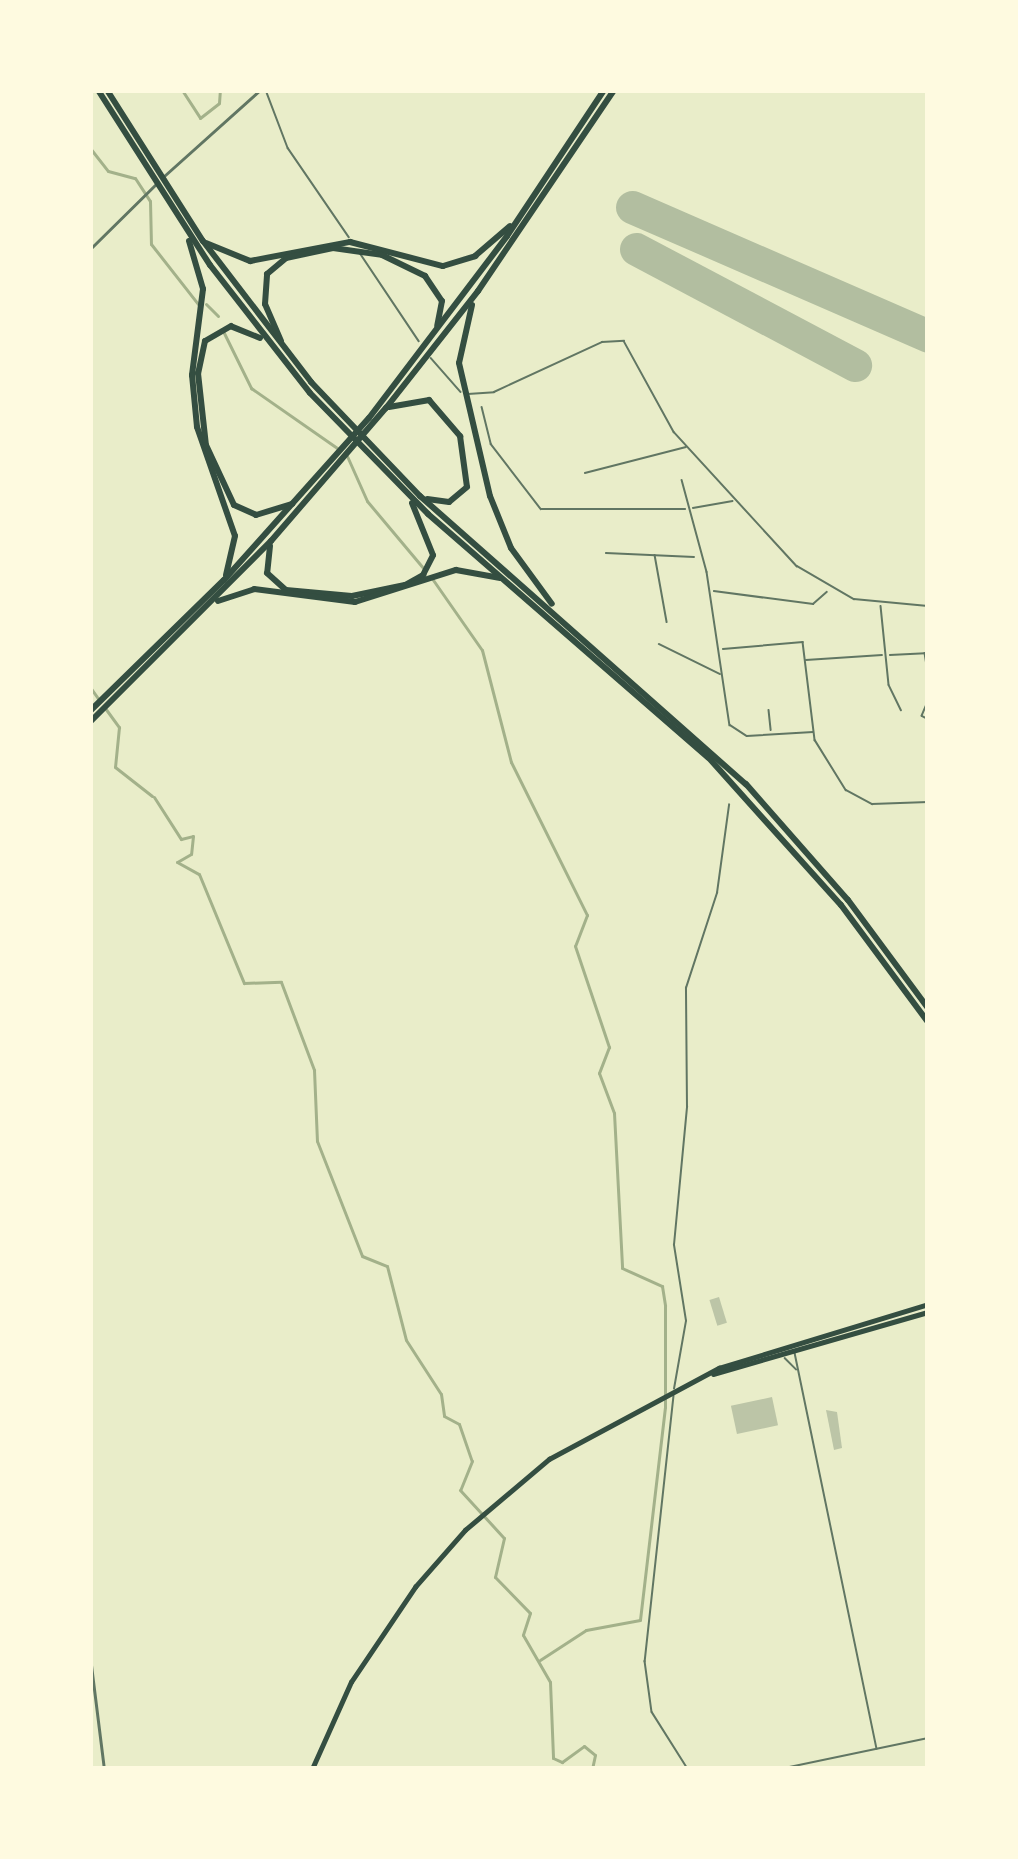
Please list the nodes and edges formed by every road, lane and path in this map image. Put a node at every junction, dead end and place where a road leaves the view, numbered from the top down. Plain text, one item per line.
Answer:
1 (98, 90) edge
2 (107, 90) edge
3 (263, 90) edge
4 (604, 90) edge
5 (614, 90) edge
6 (520, 218) junction
7 (180, 221) junction
8 (202, 241) junction
9 (340, 245) junction
10 (90, 248) edge
11 (368, 248) junction
12 (478, 290) junction
13 (433, 340) junction
14 (268, 344) junction
15 (288, 356) junction
16 (418, 362) junction
17 (482, 407) dead end
18 (386, 409) junction
19 (371, 420) junction
20 (687, 446) junction
21 (339, 459) junction
22 (585, 473) dead end
23 (682, 480) dead end
24 (408, 495) junction
25 (420, 496) junction
26 (735, 499) junction
27 (295, 502) junction
28 (689, 509) junction
29 (271, 541) junction
30 (606, 553) dead end
31 (655, 556) junction
32 (698, 557) junction
33 (425, 579) junction
34 (505, 580) junction
35 (227, 585) junction
36 (829, 589) junction
37 (710, 590) junction
38 (881, 602) junction
39 (210, 603) junction
40 (928, 606) edge
41 (566, 621) junction
42 (667, 622) dead end
43 (659, 644) dead end
44 (719, 649) junction
45 (886, 655) junction
46 (806, 660) junction
47 (928, 673) edge
48 (722, 674) junction
49 (928, 701) edge
50 (769, 710) dead end
51 (901, 710) dead end
52 (94, 712) edge
53 (928, 719) edge
54 (90, 722) edge
55 (813, 732) junction
56 (771, 734) junction
57 (928, 802) edge
58 (729, 805) dead end
59 (928, 1008) edge
60 (928, 1022) edge
61 (928, 1308) edge
62 (794, 1346) junction
63 (768, 1355) junction
64 (798, 1373) junction
65 (702, 1377) junction
66 (90, 1657) edge
67 (928, 1738) edge
68 (877, 1749) junction
69 (830, 1759) junction
70 (104, 1769) edge
71 (312, 1769) edge
72 (688, 1769) edge
73 (780, 1769) edge
74 (832, 1769) edge

1 - 7 highway
2 - 8 highway
3 - 10 street
3 - 20 street
4 - 6 highway
5 - 12 highway
6 - 11 highway
6 - 13 highway
7 - 14 highway
7 - 35 highway
8 - 9 highway
8 - 15 highway
9 - 11 highway
9 - 15 highway
11 - 13 highway
12 - 13 highway
12 - 41 highway
13 - 16 highway
14 - 24 highway
14 - 27 highway
15 - 25 highway
16 - 18 highway
16 - 19 highway
17 - 28 street
18 - 19 highway
18 - 25 highway
19 - 21 highway
20 - 22 street
20 - 26 street
21 - 27 highway
21 - 29 highway
23 - 28 street
24 - 33 highway
24 - 34 highway
25 - 41 highway
26 - 28 street
26 - 36 street
27 - 35 highway
28 - 32 street
29 - 33 highway
29 - 35 highway
30 - 31 street
31 - 32 street
31 - 42 street
32 - 37 street
33 - 34 highway
33 - 35 highway
34 - 60 highway
35 - 39 highway
35 - 39 highway
36 - 37 street
36 - 38 street
37 - 44 street
38 - 40 street
38 - 45 street
39 - 52 highway
41 - 59 highway
43 - 48 street
44 - 46 street
44 - 48 street
45 - 46 street
45 - 47 street
45 - 51 street
46 - 55 street
48 - 56 street
49 - 53 street
50 - 56 street
52 - 54 highway
55 - 56 street
55 - 57 street
58 - 72 street
61 - 62 main road
62 - 63 main road
62 - 64 street
62 - 65 main road
63 - 64 street
63 - 65 main road
64 - 68 street
65 - 71 main road
66 - 70 street
67 - 68 street
68 - 69 street
69 - 73 street
69 - 74 street

